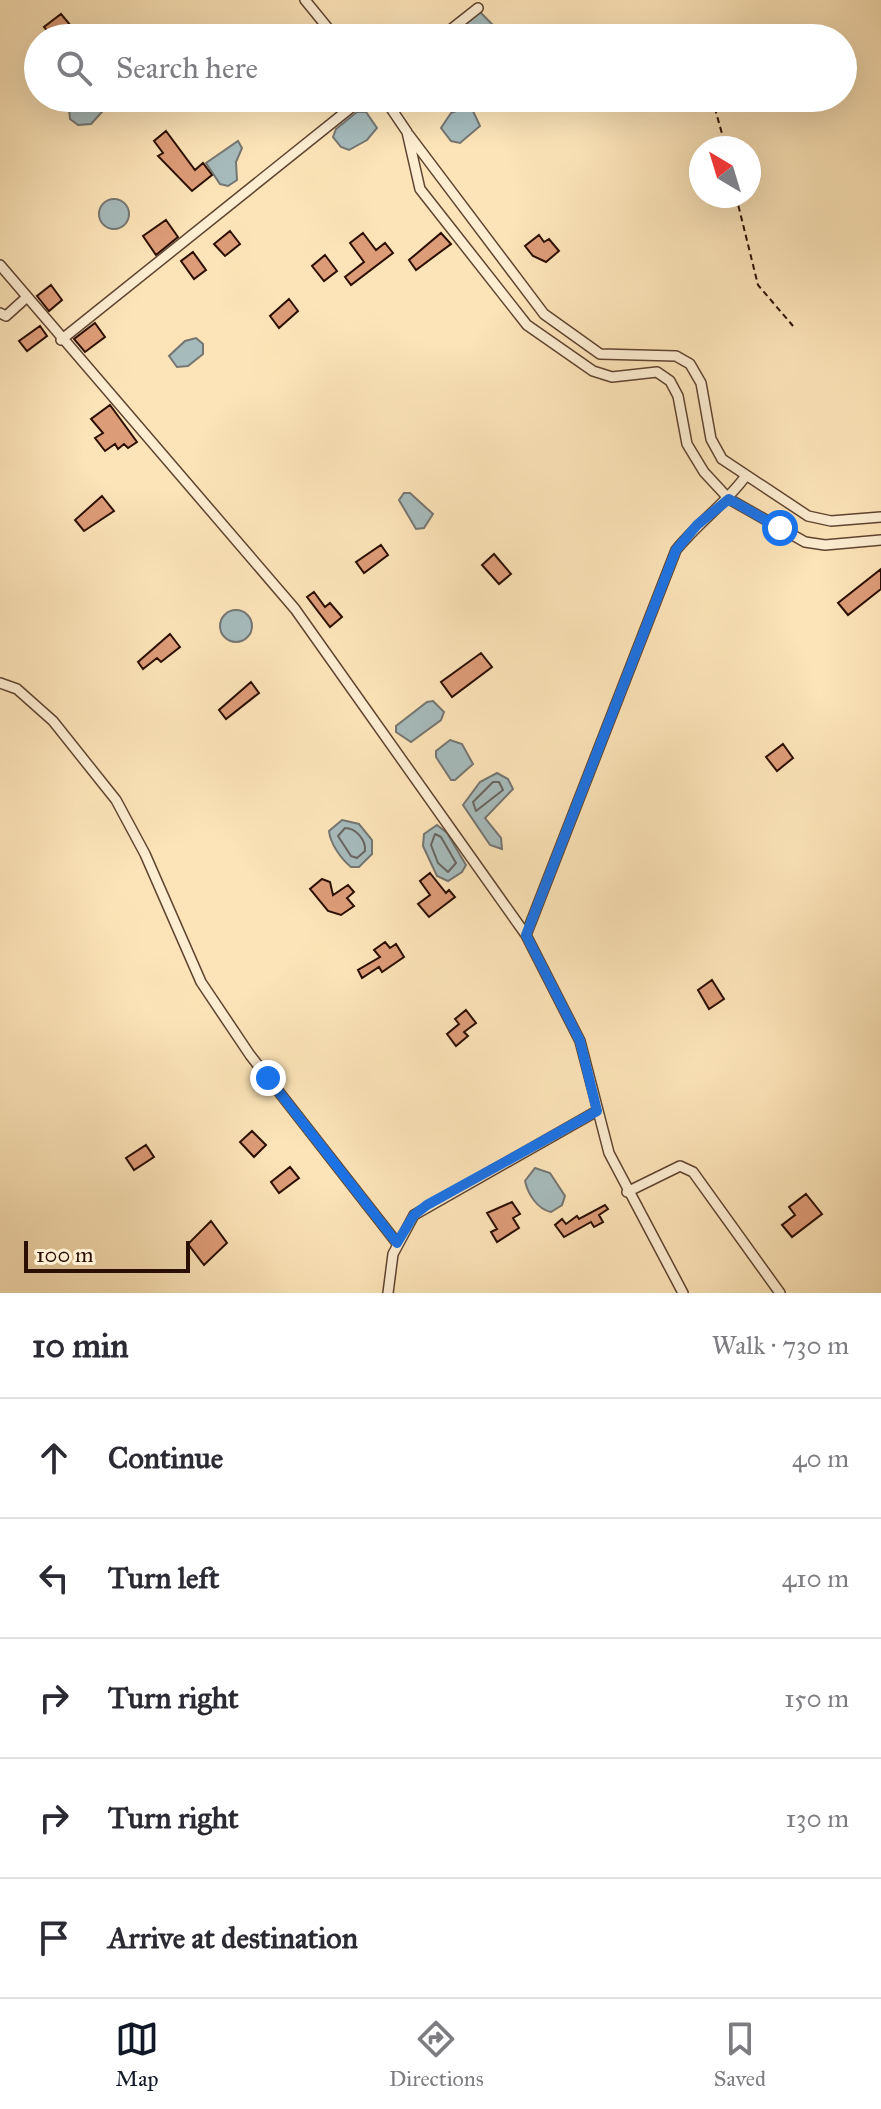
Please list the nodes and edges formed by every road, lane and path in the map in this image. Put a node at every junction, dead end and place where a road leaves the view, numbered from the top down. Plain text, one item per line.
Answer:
1 (305, 0) edge
2 (478, 8) dead end
3 (325, 24) edge
4 (458, 24) edge
5 (346, 112) edge
6 (393, 112) edge
7 (716, 112) edge
8 (407, 132) junction
9 (723, 136) edge
10 (739, 208) edge
11 (0, 265) edge
12 (27, 297) junction
13 (0, 313) edge
14 (793, 326) dead end
15 (61, 340) junction
16 (745, 477) junction
17 (729, 499) junction
18 (881, 517) edge
19 (881, 540) edge
20 (0, 683) edge
21 (526, 935) junction
22 (597, 1111) junction
23 (627, 1192) junction
24 (397, 1243) junction
25 (388, 1293) edge
26 (683, 1293) edge
27 (780, 1293) edge

1 - 3 street
2 - 4 street
5 - 15 street
6 - 8 street
7 - 9 path
8 - 16 street
8 - 17 street
10 - 14 path
11 - 12 street
12 - 13 street
12 - 15 street
15 - 21 street
16 - 17 street
16 - 18 street
17 - 19 street
17 - 21 street
20 - 24 street
21 - 22 street
22 - 23 street
22 - 24 street
23 - 26 street
23 - 27 street
24 - 25 street

